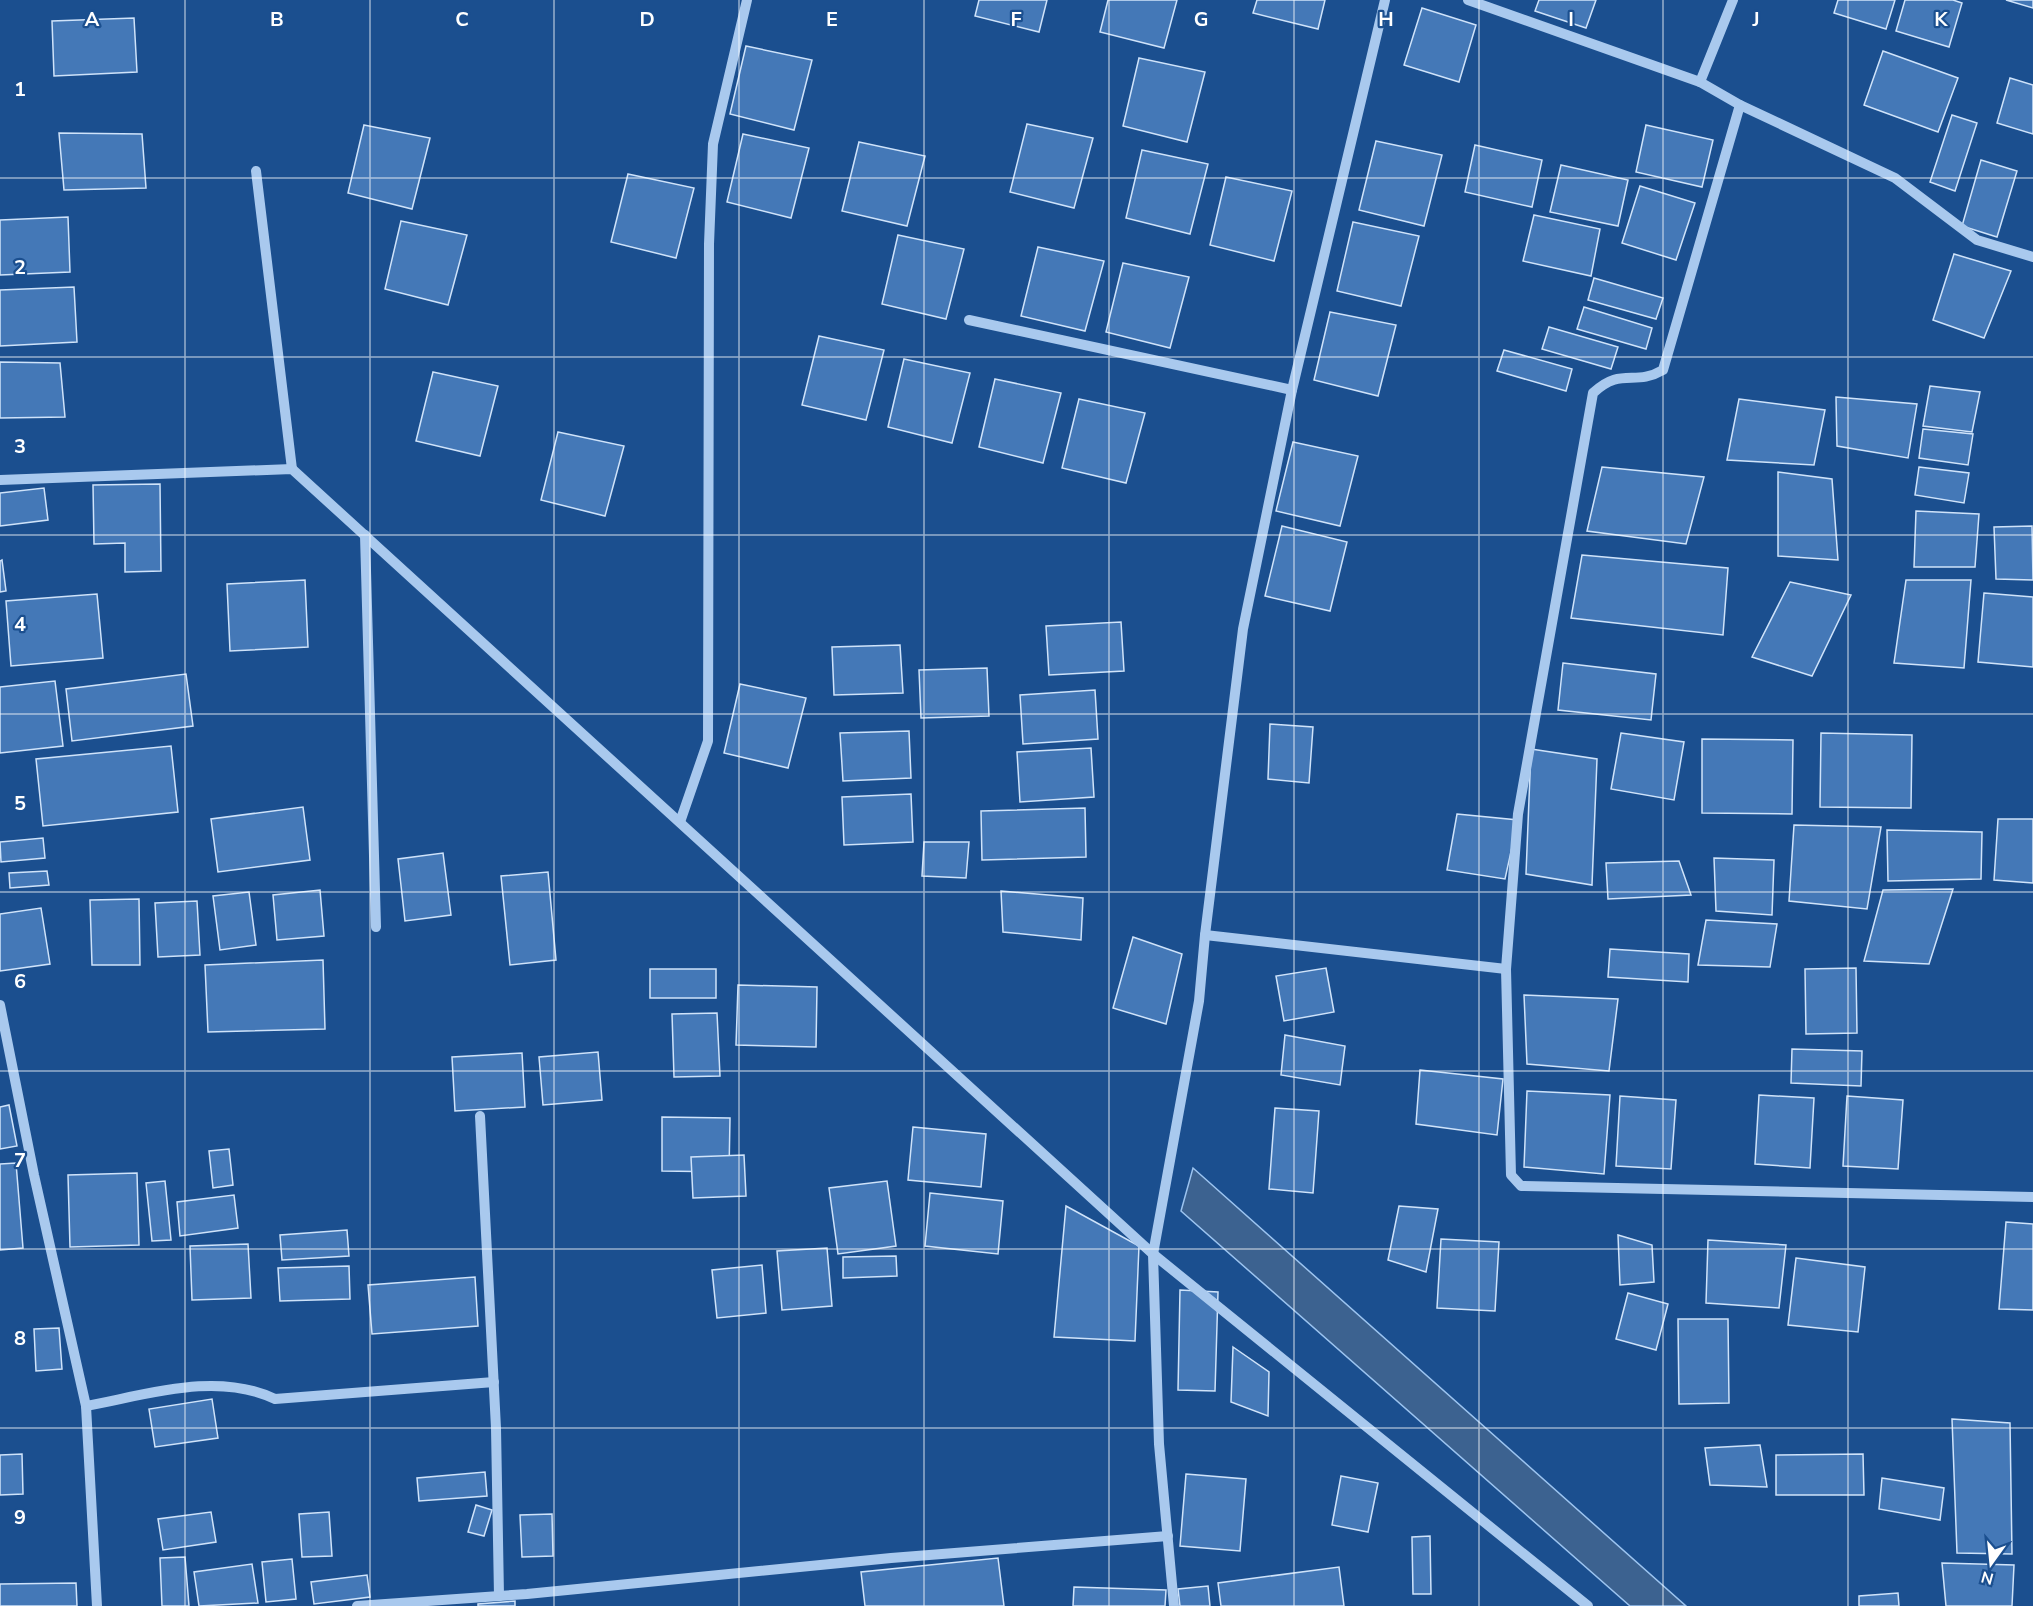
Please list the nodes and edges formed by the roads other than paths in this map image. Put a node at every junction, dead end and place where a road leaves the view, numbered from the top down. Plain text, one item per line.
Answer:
1 (747, 0) edge
2 (1385, 0) edge
3 (1468, 0) edge
4 (1733, 0) edge
5 (1700, 82) junction
6 (1740, 105) junction
7 (256, 171) dead end
8 (2033, 257) edge
9 (969, 321) dead end
10 (1292, 390) junction
11 (292, 469) junction
12 (0, 480) edge
13 (365, 535) junction
14 (680, 822) junction
15 (376, 927) dead end
16 (1205, 935) junction
17 (1506, 969) junction
18 (0, 1005) edge
19 (480, 1116) dead end
20 (2033, 1197) edge
21 (1153, 1254) junction
22 (494, 1382) junction
23 (86, 1407) junction
24 (1168, 1536) junction
25 (499, 1596) junction
26 (97, 1606) edge
27 (357, 1606) edge
28 (1174, 1606) edge
29 (1588, 1606) edge

1 - 14 street
2 - 10 street
3 - 5 street
4 - 5 street
5 - 6 street
6 - 8 street
6 - 17 street
7 - 11 street
9 - 10 street
10 - 16 street
11 - 12 street
11 - 13 street
13 - 14 street
13 - 15 street
14 - 21 street
16 - 17 street
16 - 21 street
17 - 20 street
18 - 23 street
19 - 22 street
21 - 24 street
21 - 29 street
22 - 23 street
22 - 25 street
23 - 26 street
24 - 25 street
24 - 28 street
25 - 27 street

